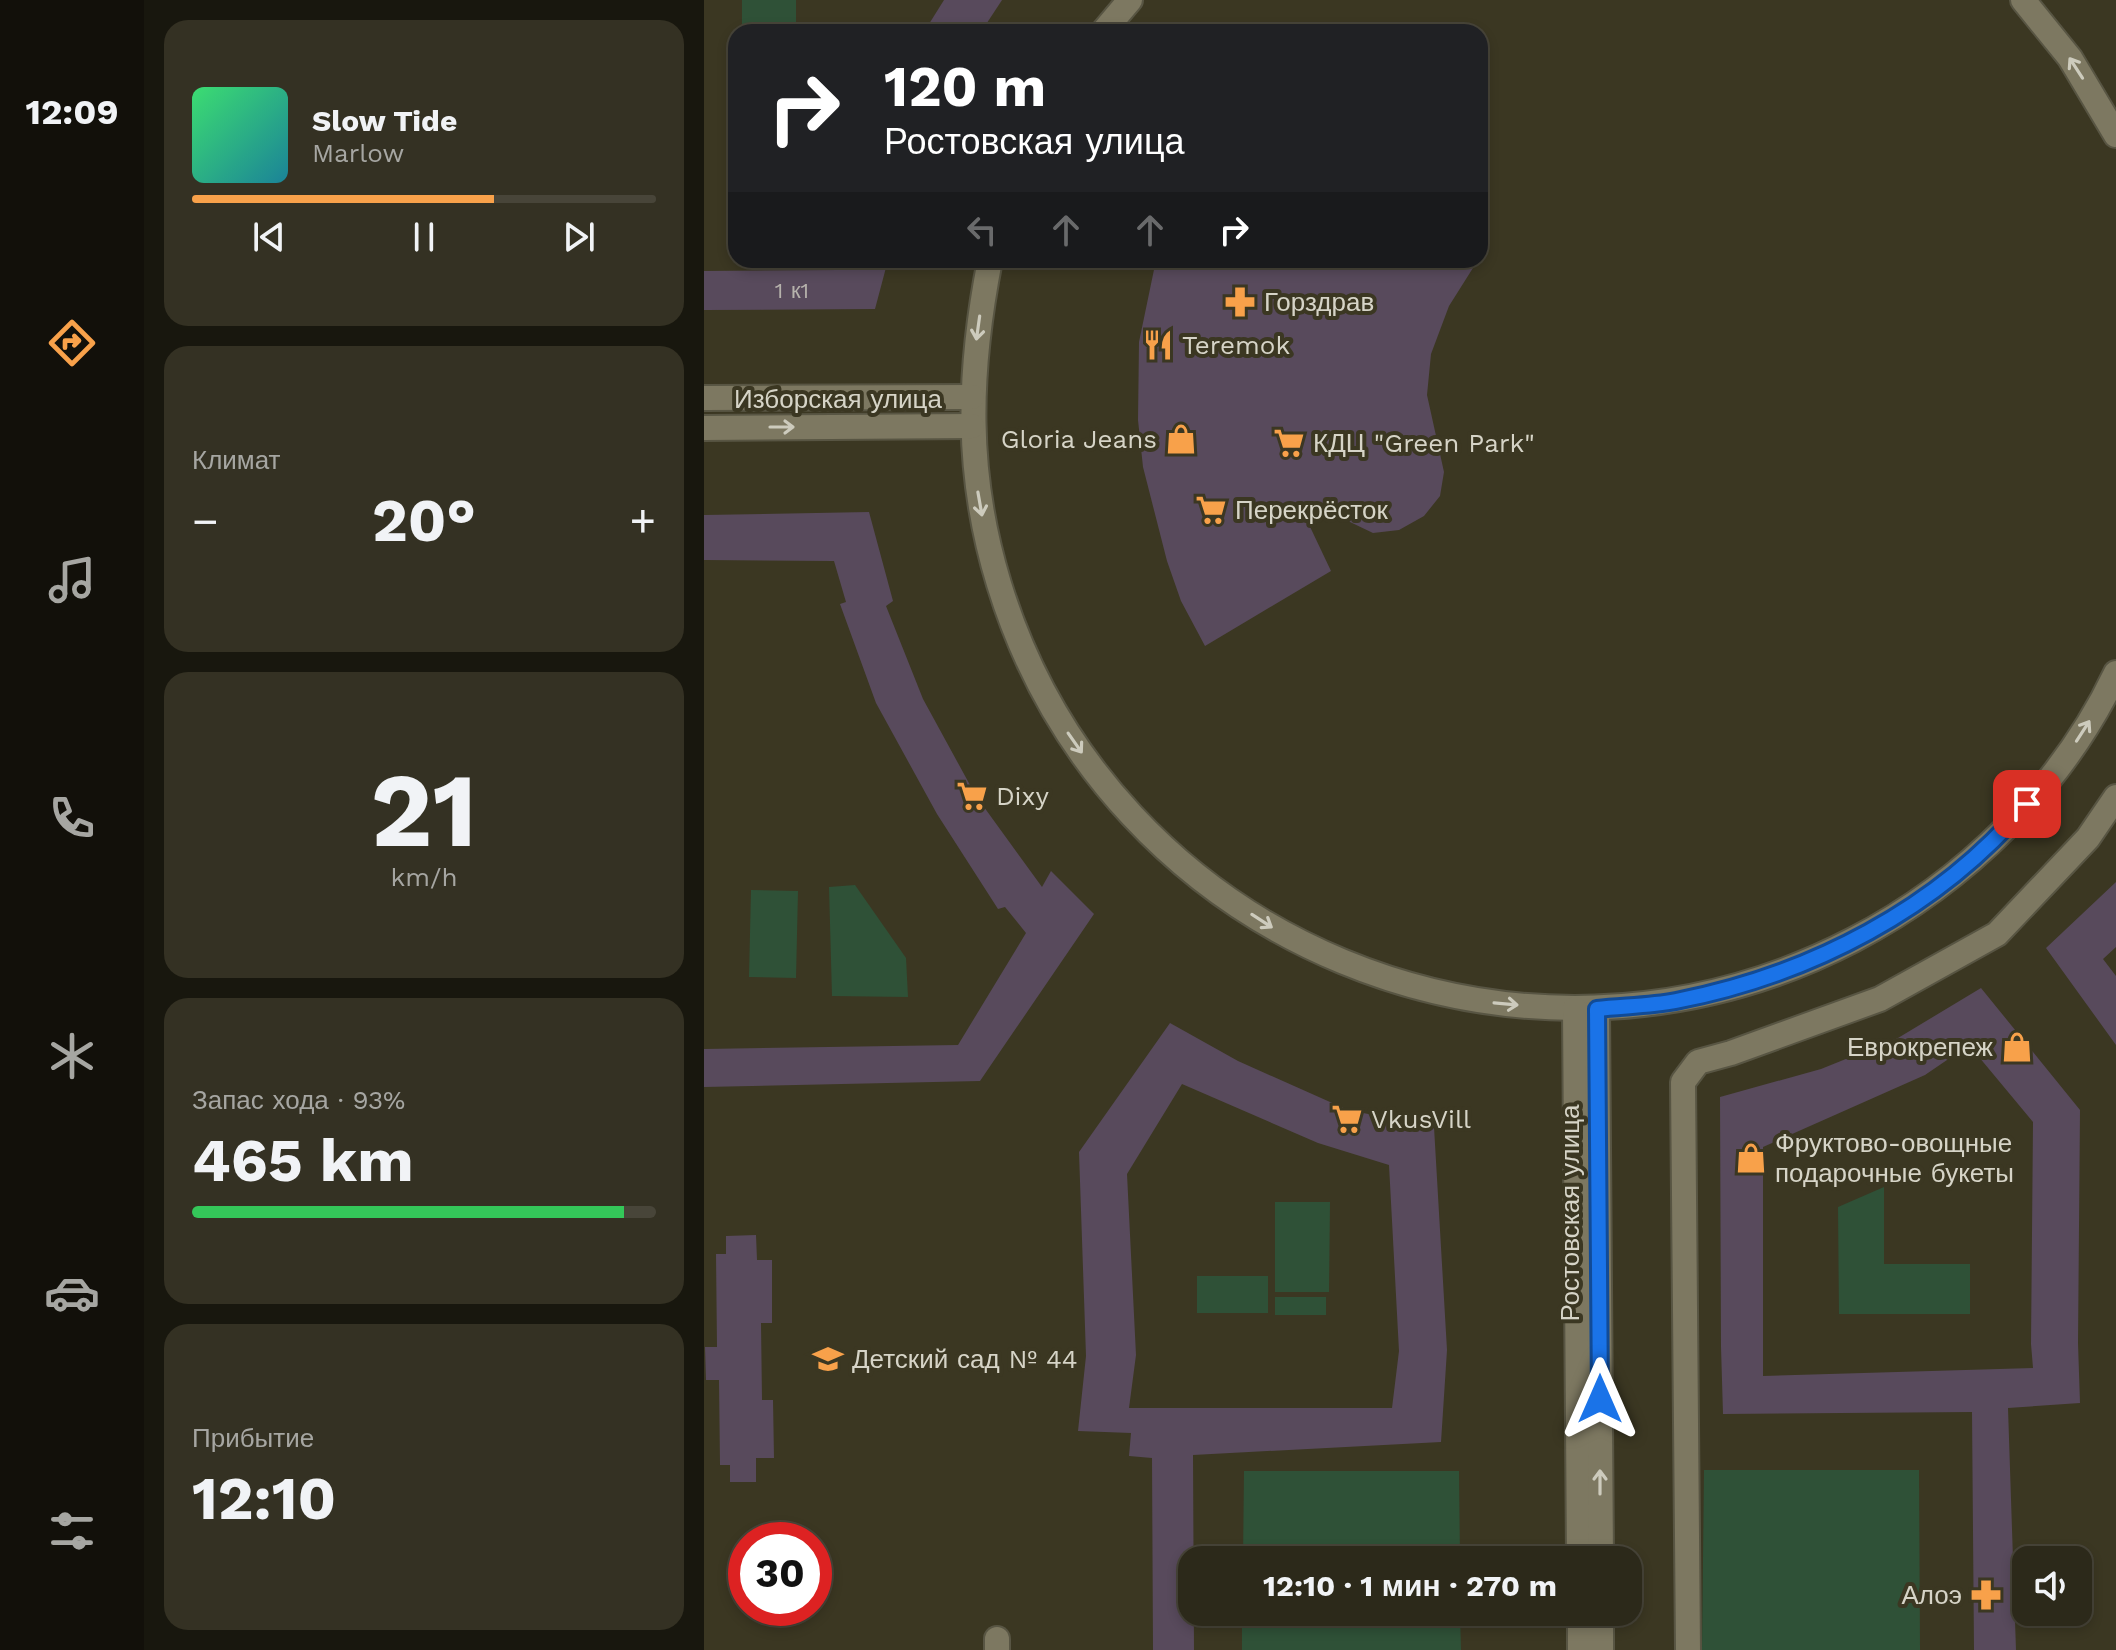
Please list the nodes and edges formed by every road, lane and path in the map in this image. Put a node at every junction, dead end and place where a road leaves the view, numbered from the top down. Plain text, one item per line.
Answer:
1 (1130, 0) edge
2 (2023, 0) edge
3 (1110, 24) edge
4 (2116, 135) edge
5 (988, 268) edge
6 (972, 397) junction
7 (704, 398) edge
8 (972, 426) junction
9 (704, 428) edge
10 (2116, 673) edge
11 (2116, 797) edge
12 (1586, 1009) junction
13 (1579, 1546) edge
14 (1601, 1546) edge
15 (1580, 1626) edge
16 (1601, 1626) edge
17 (1580, 1650) edge
18 (1601, 1650) edge
19 (1688, 1650) edge

1 - 3 street
4 -> 2 street
5 -> 6 street
6 - 7 street, Изборская улица
6 - 8 street
9 -> 8 street, Изборская улица
8 -> 12 street
12 -> 10 street
11 - 19 street
12 - 13 street, Ростовская улица
14 -> 12 street, Ростовская улица
15 - 17 street
16 - 18 street

